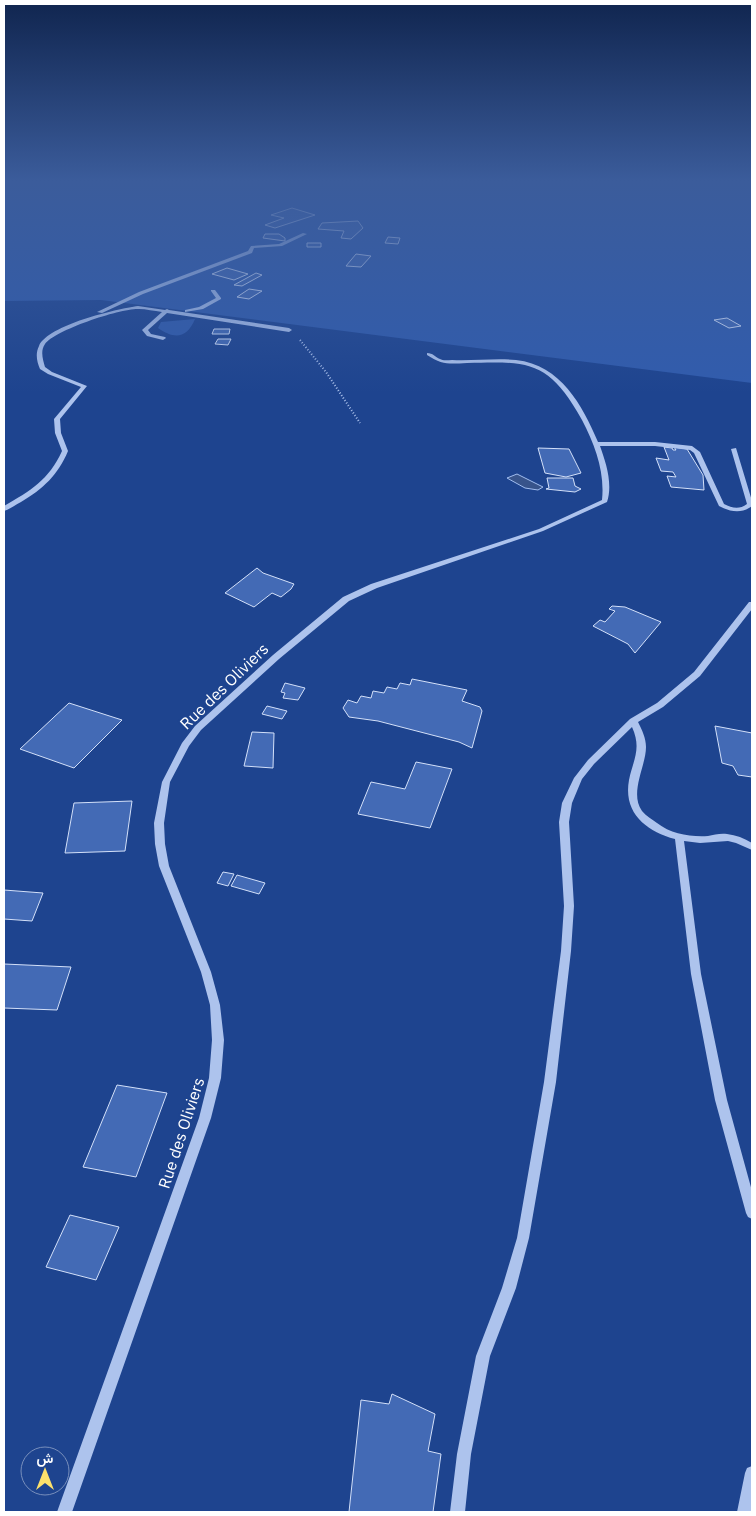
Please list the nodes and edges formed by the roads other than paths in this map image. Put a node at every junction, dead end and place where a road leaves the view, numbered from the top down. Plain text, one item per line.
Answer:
1 (251, 251) edge
2 (213, 291) dead end
3 (167, 310) junction
4 (177, 312) junction
5 (68, 328) junction
6 (289, 330) dead end
7 (163, 338) dead end
8 (429, 354) dead end
9 (596, 444) junction
10 (734, 449) dead end
11 (4, 509) edge
12 (752, 604) edge
13 (633, 721) junction
14 (679, 837) junction
15 (752, 847) edge
16 (752, 1213) edge
17 (752, 1474) edge
18 (64, 1512) edge
19 (457, 1512) edge
20 (744, 1512) edge

1 - 5 street
2 - 4 street
3 - 4 street
3 - 5 street
3 - 7 street
4 - 6 street
5 - 11 street
8 - 9 street, Rue des Oliviers
9 - 10 street
9 - 18 street, Rue des Oliviers
12 - 13 street
13 - 14 street
13 - 19 street
14 - 15 street
14 - 16 street
17 - 20 street

